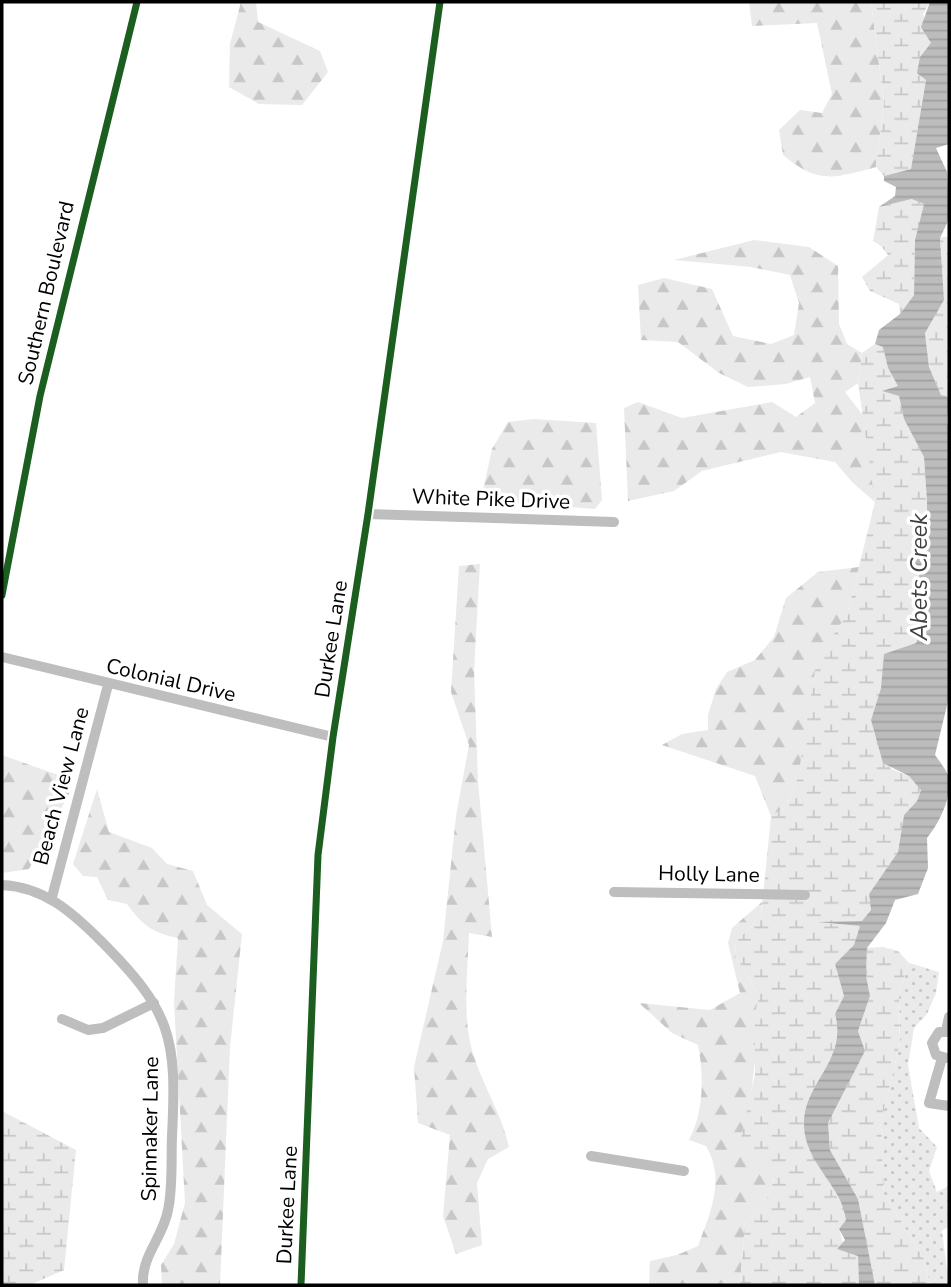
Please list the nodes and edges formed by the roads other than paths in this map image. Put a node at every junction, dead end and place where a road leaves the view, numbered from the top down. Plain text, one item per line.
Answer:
1 (137, 2) edge
2 (440, 2) edge
3 (368, 514) junction
4 (614, 522) dead end
5 (2, 595) edge
6 (2, 657) edge
7 (108, 685) junction
8 (333, 737) junction
9 (2, 886) edge
10 (614, 892) dead end
11 (804, 895) dead end
12 (52, 897) junction
13 (154, 1003) junction
14 (949, 1017) edge
15 (62, 1019) dead end
16 (948, 1032) edge
17 (946, 1058) edge
18 (949, 1106) edge
19 (591, 1156) dead end
20 (684, 1171) dead end
21 (143, 1285) edge
22 (301, 1285) edge

1 - 5 street, Southern Boulevard
2 - 3 street, Durkee Lane
3 - 4 street, White Pike Drive
3 - 8 street, Durkee Lane
6 - 7 street, Colonial Drive
7 - 8 street, Colonial Drive
7 - 12 street, Beach View Lane
8 - 22 street, Durkee Lane
9 - 12 street, Spinnaker Lane
10 - 11 street, Holly Lane
12 - 13 street, Spinnaker Lane
13 - 15 street
13 - 21 street, Spinnaker Lane
14 - 16 street
16 - 17 street
17 - 18 street
19 - 20 street

